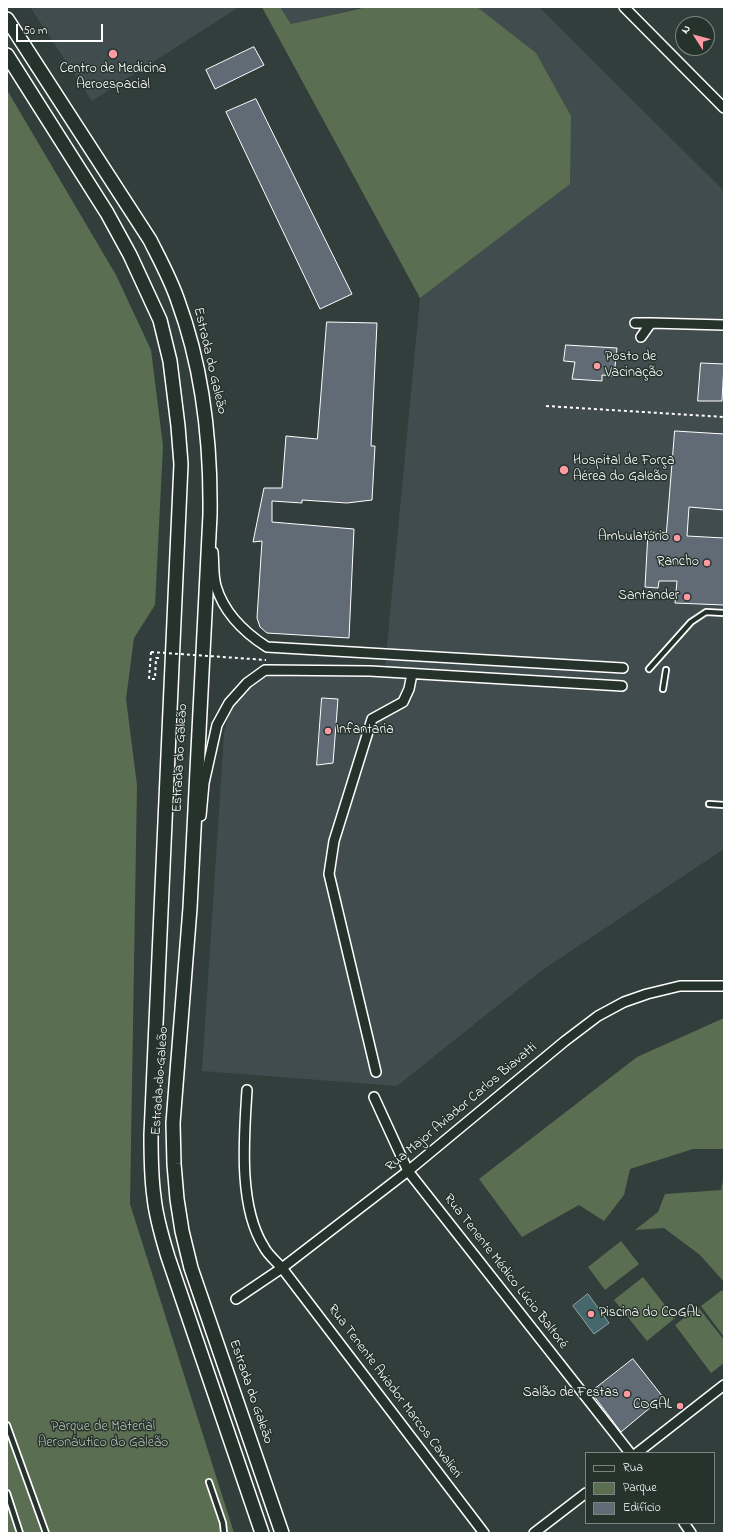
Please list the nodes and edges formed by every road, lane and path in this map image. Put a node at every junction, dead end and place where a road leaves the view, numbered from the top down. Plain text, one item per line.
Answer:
1 (624, 7) edge
2 (7, 19) edge
3 (7, 55) edge
4 (724, 108) edge
5 (635, 323) dead end
6 (650, 323) junction
7 (724, 325) edge
8 (642, 337) dead end
9 (546, 406) dead end
10 (724, 417) edge
11 (210, 515) junction
12 (724, 613) edge
13 (156, 658) dead end
14 (266, 660) dead end
15 (623, 668) dead end
16 (649, 668) dead end
17 (666, 670) dead end
18 (412, 674) junction
19 (622, 686) dead end
20 (663, 689) dead end
21 (709, 804) dead end
22 (724, 805) edge
23 (190, 908) junction
24 (724, 986) edge
25 (376, 1072) dead end
26 (247, 1090) dead end
27 (374, 1097) dead end
28 (408, 1171) junction
29 (282, 1268) junction
30 (236, 1299) dead end
31 (724, 1385) edge
32 (7, 1425) edge
33 (629, 1452) edge
34 (638, 1452) edge
35 (209, 1482) dead end
36 (7, 1494) edge
37 (585, 1494) edge
38 (685, 1524) edge
39 (20, 1533) edge
40 (46, 1533) edge
41 (224, 1533) edge
42 (262, 1533) edge
43 (282, 1533) edge
44 (484, 1533) edge
45 (534, 1533) edge
46 (691, 1533) edge

1 - 4 street
2 - 11 main road, Estrada do Galeão
3 - 42 main road, Estrada do Galeão
5 - 6 street
6 - 7 street
6 - 8 street
9 - 10 path
11 - 15 street
11 - 23 main road, Estrada do Galeão
12 - 16 lane
13 - 14 path, bridge
17 - 20 lane
18 - 19 street
18 - 23 street
18 - 25 street
21 - 22 lane
23 - 43 main road, Estrada do Galeão
24 - 28 street, Rua Major Aviador Carlos Biavatti
26 - 29 street, Rua Tenente Aviador Marcos Cavalieri
27 - 28 street, Rua Tenente Médico Lúcio Baltoré
28 - 29 street, Rua Major Aviador Carlos Biavatti
28 - 33 street, Rua Tenente Médico Lúcio Baltoré
29 - 30 street, Rua Major Aviador Carlos Biavatti
29 - 44 street, Rua Tenente Aviador Marcos Cavalieri
31 - 34 street
32 - 40 lane
35 - 41 lane
36 - 39 lane
37 - 45 street
38 - 46 street

